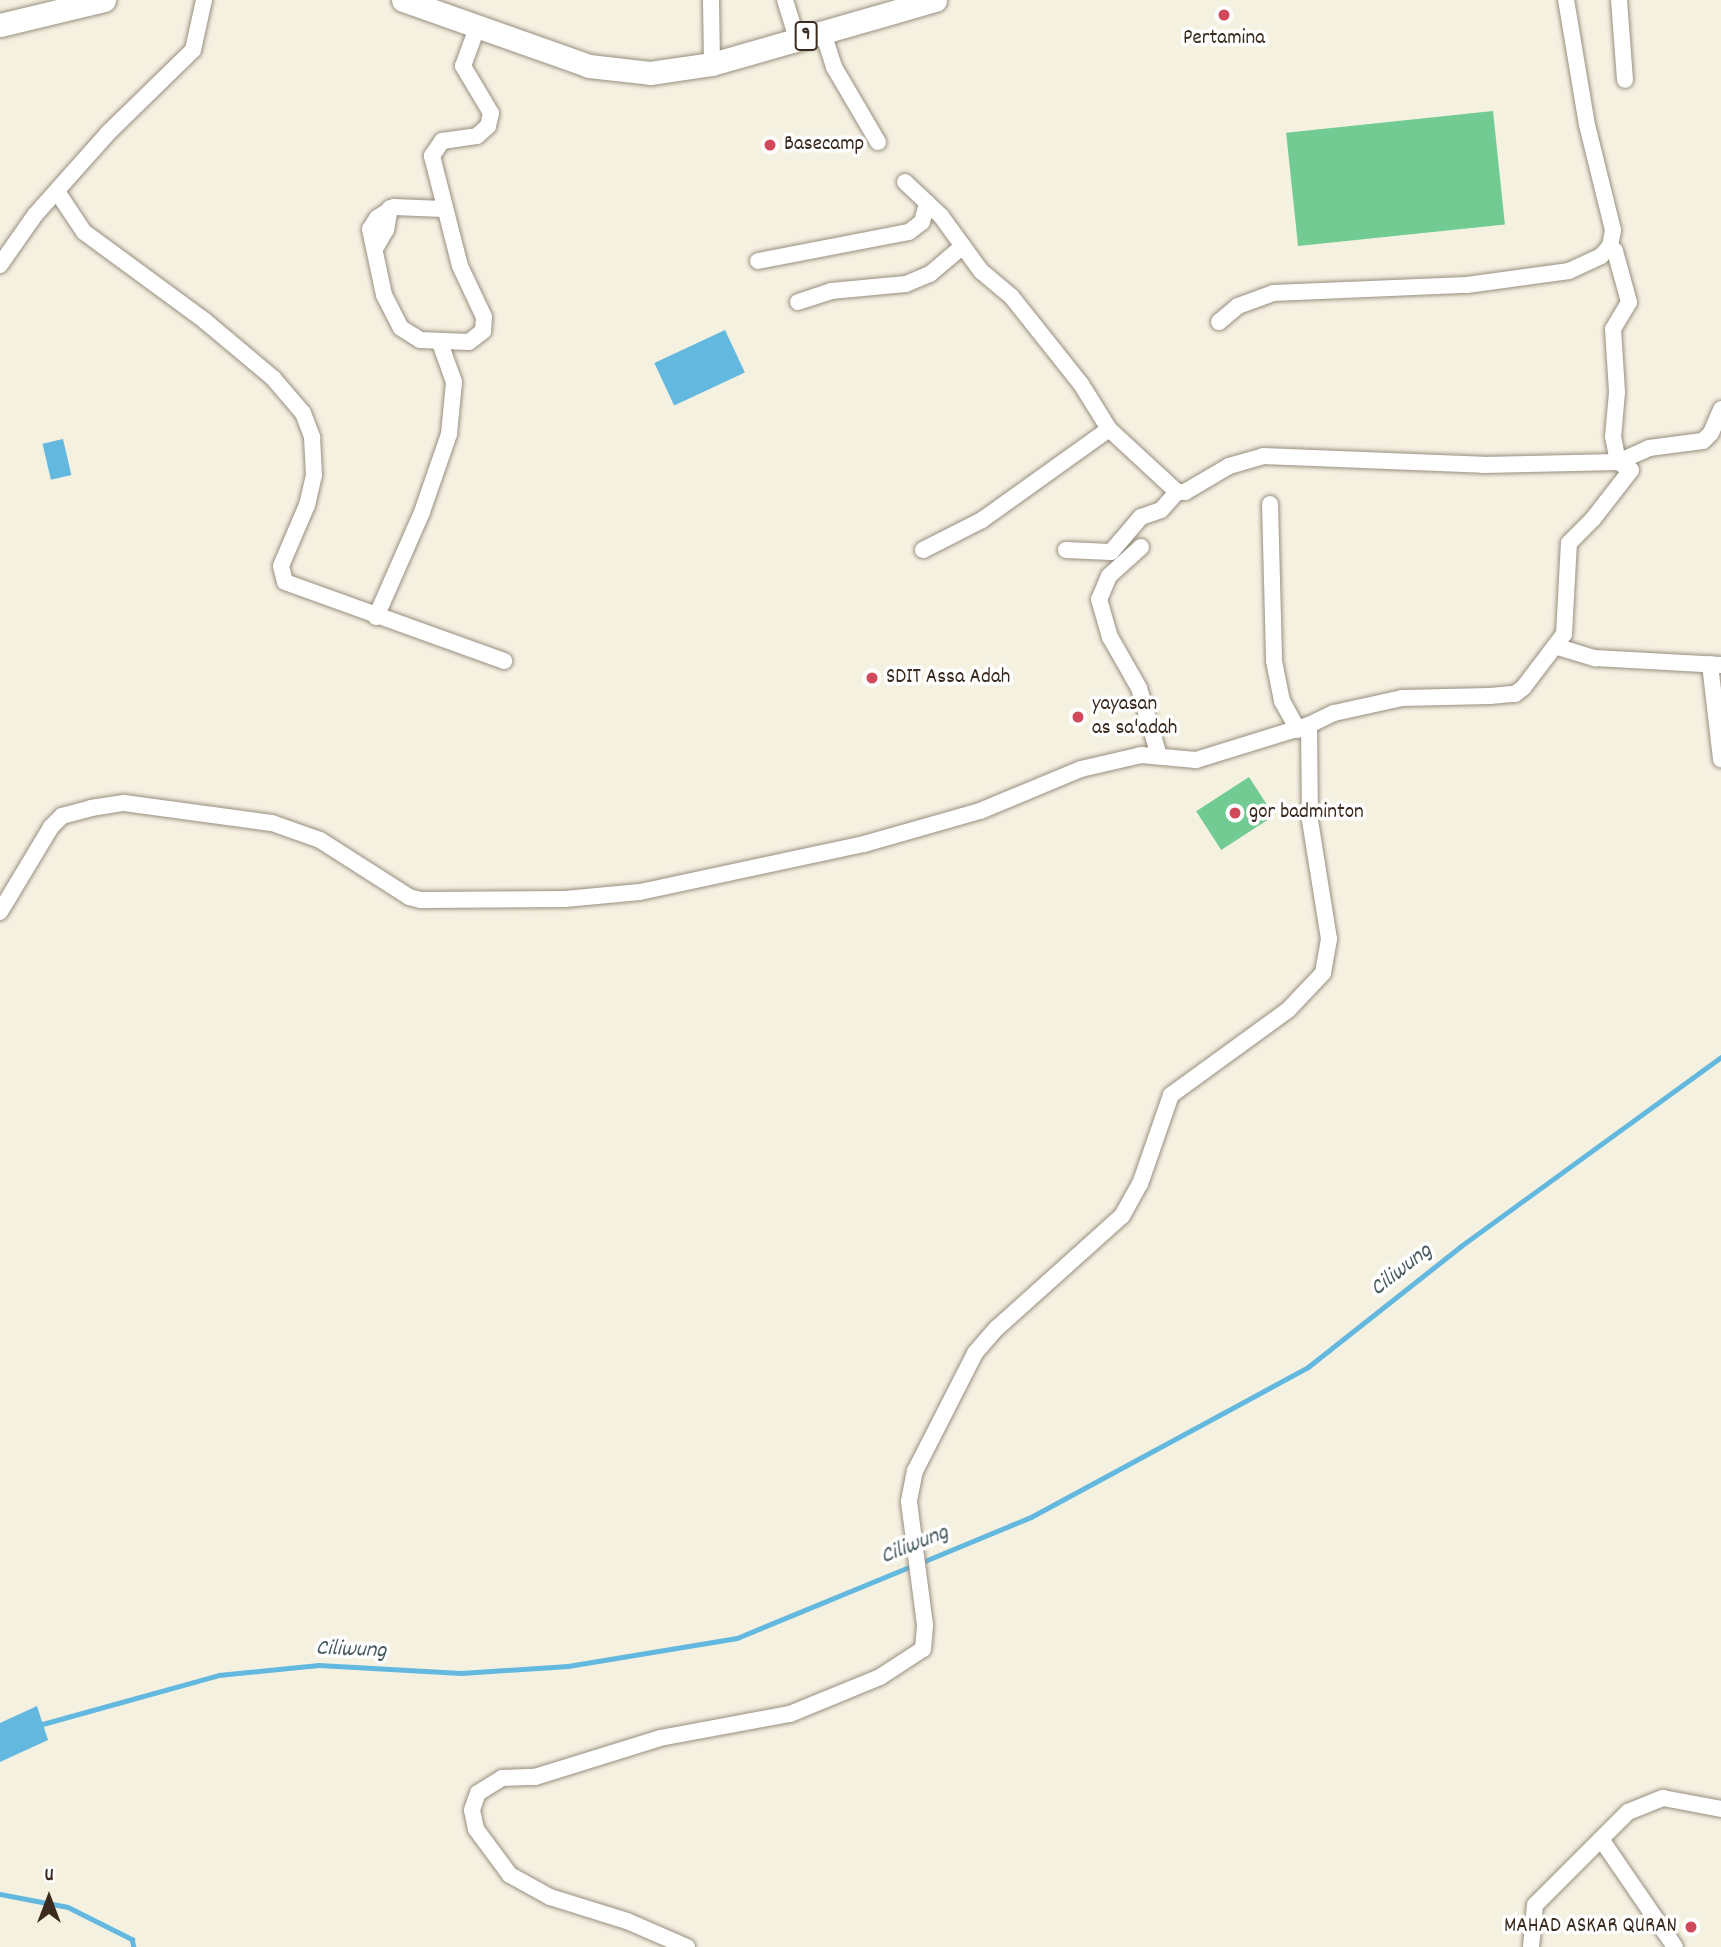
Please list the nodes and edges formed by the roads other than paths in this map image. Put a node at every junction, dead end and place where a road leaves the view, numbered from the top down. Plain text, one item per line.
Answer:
1 (104, 0) edge
2 (204, 0) edge
3 (402, 0) edge
4 (711, 0) edge
5 (785, 0) edge
6 (935, 0) edge
7 (1566, 0) edge
8 (1619, 0) edge
9 (897, 4) edge
10 (0, 25) edge
11 (478, 25) junction
12 (797, 39) junction
13 (826, 42) dead end
14 (712, 64) junction
15 (1625, 80) dead end
16 (878, 142) dead end
17 (905, 182) dead end
18 (58, 192) junction
19 (927, 202) junction
20 (443, 209) junction
21 (963, 246) junction
22 (1610, 246) junction
23 (758, 261) dead end
24 (0, 265) edge
25 (798, 302) dead end
26 (1219, 322) dead end
27 (440, 343) junction
28 (1721, 409) edge
29 (1109, 429) junction
30 (1618, 462) junction
31 (1177, 492) junction
32 (1270, 504) dead end
33 (1141, 547) dead end
34 (923, 550) dead end
35 (1066, 550) dead end
36 (376, 617) junction
37 (1558, 648) junction
38 (504, 662) dead end
39 (1715, 664) edge
40 (1718, 707) edge
41 (1303, 728) junction
42 (1159, 756) junction
43 (1721, 759) edge
44 (0, 911) edge
45 (1721, 1809) edge
46 (1601, 1839) junction
47 (687, 1947) edge
48 (1531, 1947) edge
49 (1675, 1947) edge

1 - 10 highway
2 - 18 street
3 - 11 highway, 9
4 - 14 street
5 - 12 street
6 - 9 highway, 9
7 - 22 street
8 - 15 street
9 - 12 highway, 9
11 - 14 highway, 9
11 - 20 street
12 - 14 highway, 9
13 - 16 street
17 - 19 street
18 - 24 street
18 - 36 street
19 - 21 street
19 - 23 street
20 - 27 street
20 - 27 street
21 - 25 street
21 - 29 street
22 - 26 street
22 - 30 street
27 - 36 street
28 - 30 street
29 - 31 street
29 - 34 street
30 - 31 street
30 - 37 street
31 - 35 street
32 - 41 street
33 - 42 street
36 - 38 street
37 - 39 street
37 - 41 street
39 - 40 street
40 - 43 street
41 - 42 street
41 - 47 street
42 - 44 street
45 - 46 street
46 - 48 street
46 - 49 street

